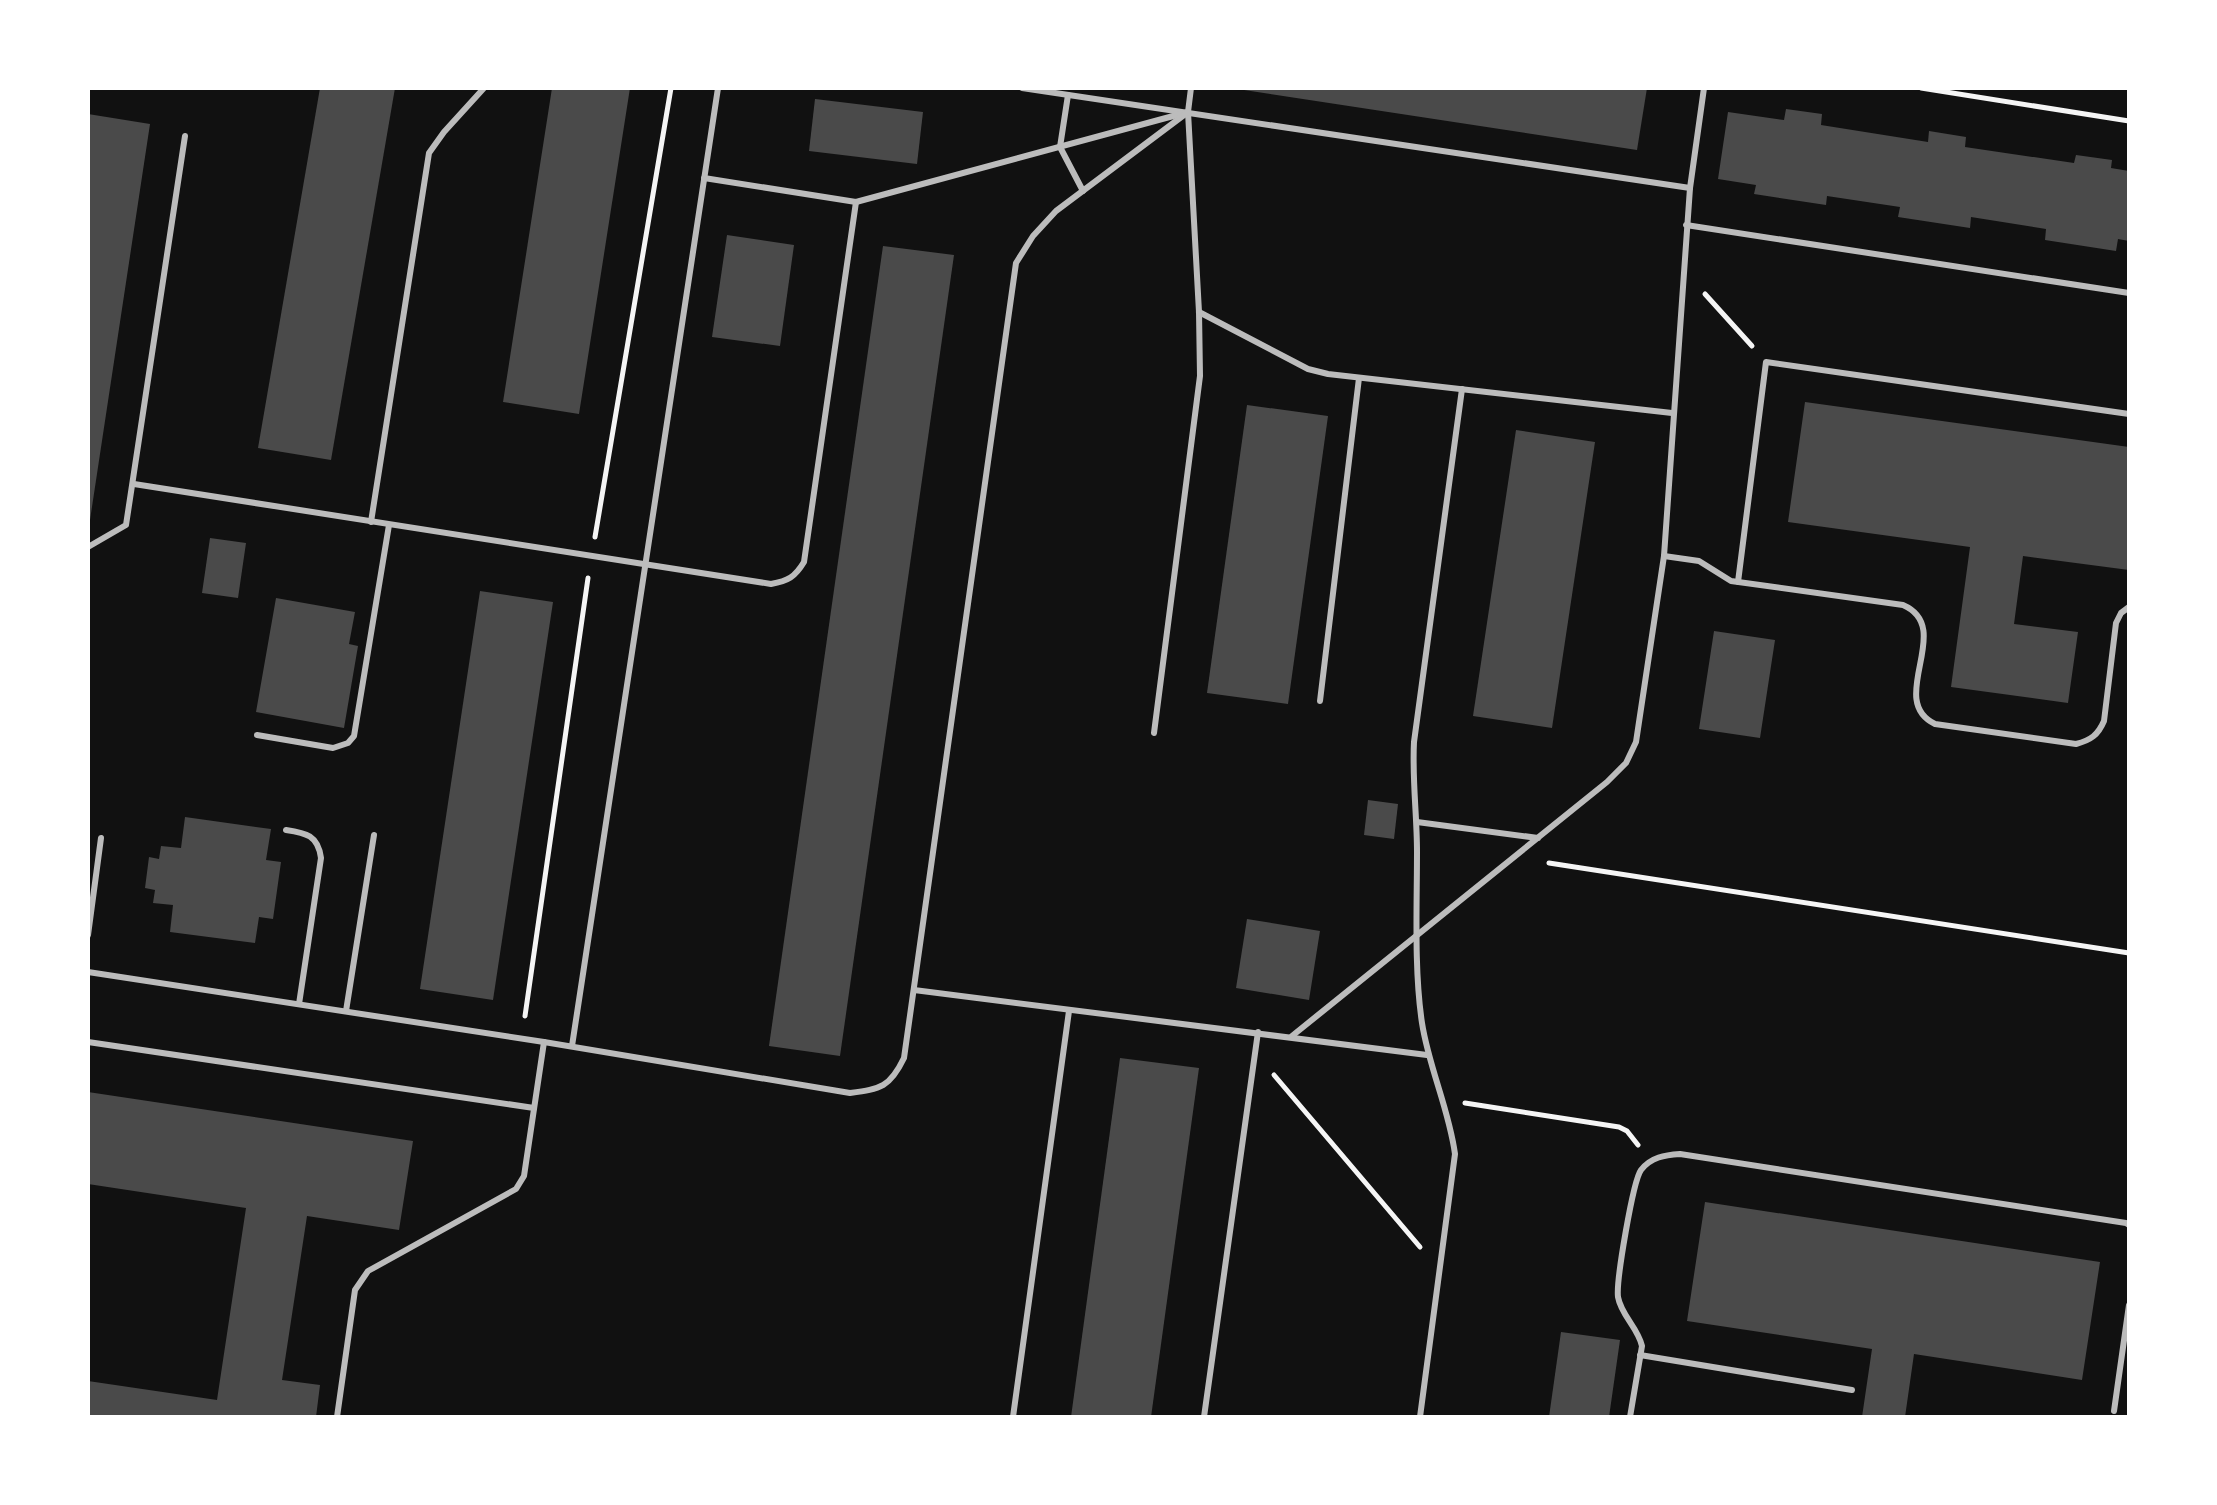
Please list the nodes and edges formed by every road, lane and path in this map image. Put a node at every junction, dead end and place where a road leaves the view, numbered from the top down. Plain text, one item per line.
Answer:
1 (484, 88) edge
2 (718, 88) edge
3 (1022, 88) edge
4 (1191, 88) edge
5 (1704, 88) edge
6 (1921, 88) edge
7 (1068, 95) junction
8 (1188, 112) junction
9 (2129, 121) edge
10 (185, 136) dead end
11 (1060, 147) junction
12 (704, 178) junction
13 (1690, 188) junction
14 (1083, 191) junction
15 (856, 202) junction
16 (1686, 225) junction
17 (1683, 269) junction
18 (2129, 293) edge
19 (1199, 312) junction
20 (1766, 362) junction
21 (1359, 378) junction
22 (1462, 389) junction
23 (1672, 413) junction
24 (2129, 414) edge
25 (134, 484) junction
26 (371, 522) junction
27 (389, 525) junction
28 (88, 547) edge
29 (1664, 556) junction
30 (645, 566) junction
31 (1738, 582) junction
32 (2129, 607) edge
33 (1320, 701) dead end
34 (1154, 733) dead end
35 (257, 735) dead end
36 (1417, 822) junction
37 (286, 830) dead end
38 (374, 835) dead end
39 (101, 838) dead end
40 (1538, 838) junction
41 (1549, 863) dead end
42 (88, 935) edge
43 (1418, 936) junction
44 (2129, 953) edge
45 (88, 972) edge
46 (914, 990) junction
47 (299, 1004) junction
48 (346, 1011) junction
49 (1069, 1011) junction
50 (1258, 1032) junction
51 (1292, 1036) junction
52 (88, 1042) edge
53 (544, 1042) junction
54 (572, 1046) junction
55 (1255, 1053) junction
56 (1427, 1055) junction
57 (1442, 1100) junction
58 (534, 1108) junction
59 (1650, 1161) junction
60 (2129, 1225) edge
61 (1439, 1269) junction
62 (2129, 1305) edge
63 (1640, 1355) junction
64 (1852, 1390) dead end
65 (2114, 1411) dead end
66 (337, 1417) edge
67 (1013, 1417) edge
68 (1204, 1417) edge
69 (1420, 1417) edge
70 (1630, 1417) edge

1 - 26 lane
2 - 12 lane
3 - 7 lane
4 - 8 lane
5 - 13 lane
6 - 9 path
7 - 8 lane
7 - 11 lane
8 - 11 lane
8 - 13 lane
8 - 14 lane
8 - 19 lane
10 - 25 lane
11 - 14 lane
11 - 15 lane
12 - 15 lane
12 - 30 lane
13 - 16 lane
14 - 46 lane
15 - 30 lane
16 - 17 lane
16 - 18 lane
17 - 20 path
17 - 23 lane
19 - 21 lane
19 - 34 lane
20 - 24 lane
20 - 31 lane
21 - 22 lane
21 - 33 lane
22 - 23 lane
22 - 36 lane
23 - 29 lane
25 - 26 lane
25 - 28 lane
26 - 27 lane
27 - 30 lane
27 - 35 lane
29 - 31 lane
29 - 40 lane
30 - 54 lane
31 - 32 lane
36 - 40 lane
36 - 43 lane
37 - 47 lane
38 - 48 lane
39 - 42 lane
40 - 43 lane
41 - 44 path
43 - 51 lane
43 - 56 lane
45 - 47 lane
46 - 49 lane
46 - 54 lane
47 - 48 lane
48 - 53 lane
49 - 50 lane
49 - 67 lane
50 - 51 lane
50 - 55 lane
51 - 56 lane
52 - 58 lane
53 - 54 lane
53 - 58 lane
55 - 61 path
55 - 68 lane
56 - 57 lane
57 - 59 path
57 - 61 lane
58 - 66 lane
59 - 60 lane
59 - 63 lane
61 - 69 lane
62 - 65 lane
63 - 64 lane
63 - 70 lane

